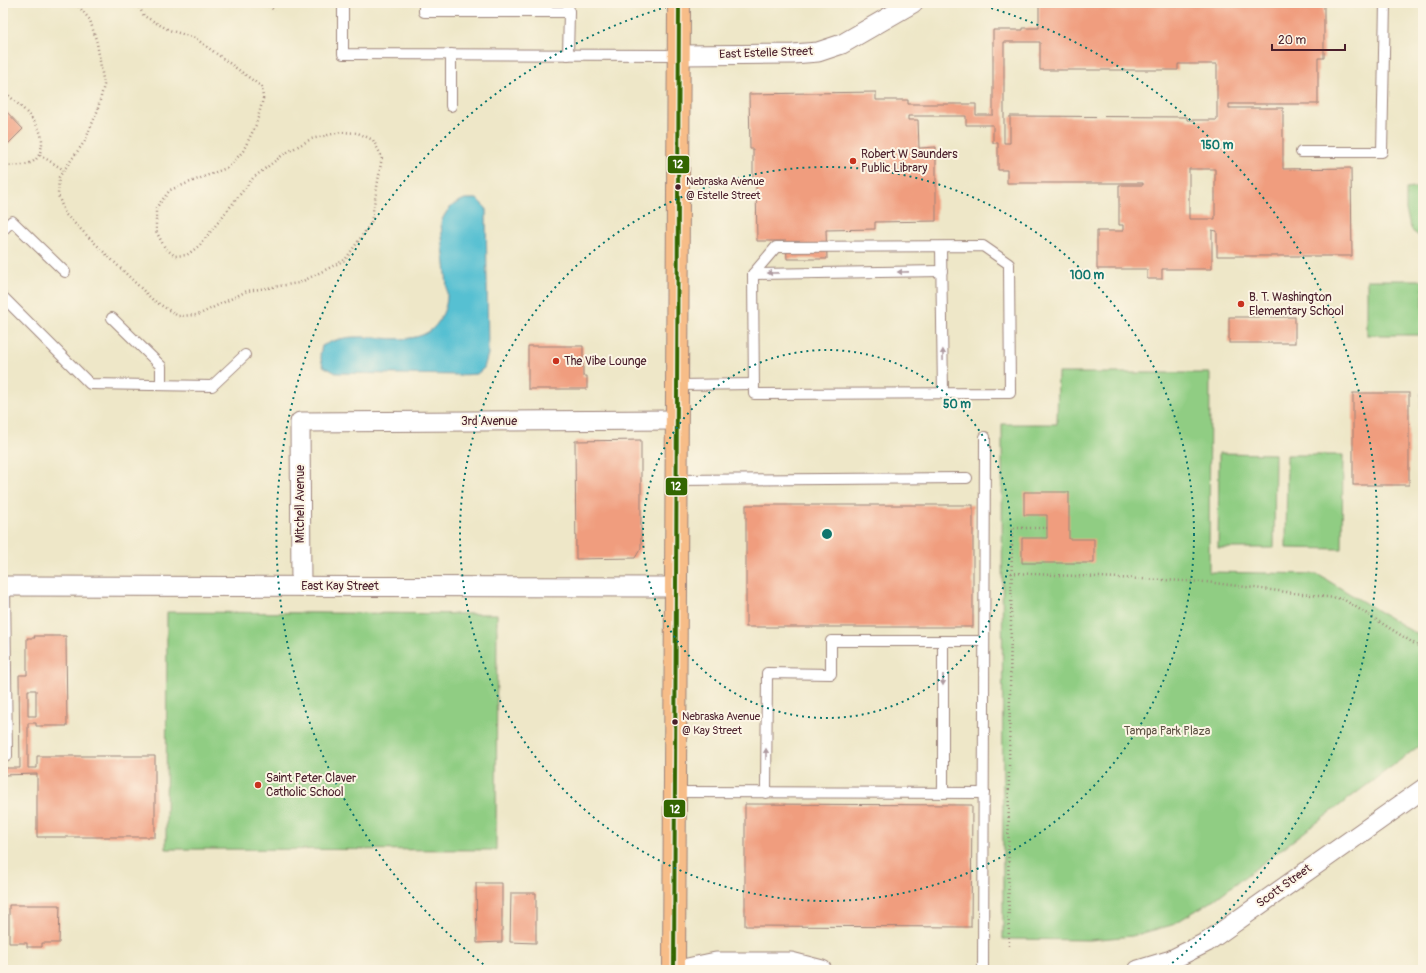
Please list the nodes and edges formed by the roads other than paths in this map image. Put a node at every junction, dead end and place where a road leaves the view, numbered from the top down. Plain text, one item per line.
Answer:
1 (342, 3) edge
2 (424, 3) edge
3 (679, 3) edge
4 (913, 3) edge
5 (1385, 3) edge
6 (568, 8) edge
7 (451, 54) junction
8 (568, 55) junction
9 (679, 55) junction
10 (451, 106) dead end
11 (1301, 152) dead end
12 (3, 230) edge
13 (941, 247) junction
14 (64, 272) dead end
15 (942, 272) junction
16 (753, 274) junction
17 (3, 297) edge
18 (112, 318) dead end
19 (245, 355) dead end
20 (754, 384) junction
21 (678, 385) junction
22 (161, 386) junction
23 (944, 394) junction
24 (677, 420) junction
25 (300, 422) joint
26 (985, 437) dead end
27 (967, 478) dead end
28 (677, 480) junction
29 (4, 586) edge
30 (301, 586) junction
31 (677, 587) junction
32 (944, 641) junction
33 (984, 641) junction
34 (3, 756) edge
35 (1423, 789) edge
36 (676, 792) junction
37 (766, 793) junction
38 (944, 793) junction
39 (984, 793) junction
40 (676, 970) edge
41 (822, 970) edge
42 (983, 970) edge
43 (1138, 970) edge

1 - 7 lane
2 - 6 lane
3 - 9 main road
4 - 9 street, East Estelle Street
5 - 11 lane
6 - 8 lane
7 - 8 lane
7 - 10 lane
8 - 9 lane
9 - 21 main road
12 - 14 lane
13 - 15 lane
13 - 16 lane
13 - 23 lane
15 -> 16 lane
23 -> 15 lane
16 - 20 lane
17 - 22 lane
18 - 22 lane
19 - 22 lane
20 - 21 lane
20 - 23 lane
21 - 24 main road
24 - 25 street, 3rd Avenue
24 - 28 main road
25 - 30 street, Mitchell Avenue
26 - 33 lane
27 - 28 lane
28 - 31 main road
29 - 30 street, East Kay Street
29 - 34 lane
30 - 31 street, East Kay Street
31 - 36 main road
32 - 33 lane
37 -> 32 lane
32 -> 38 lane
33 - 39 lane
35 - 43 street, Scott Street
36 - 37 lane
36 - 40 main road
37 - 38 lane
38 - 39 lane
39 - 42 lane
40 - 41 street

